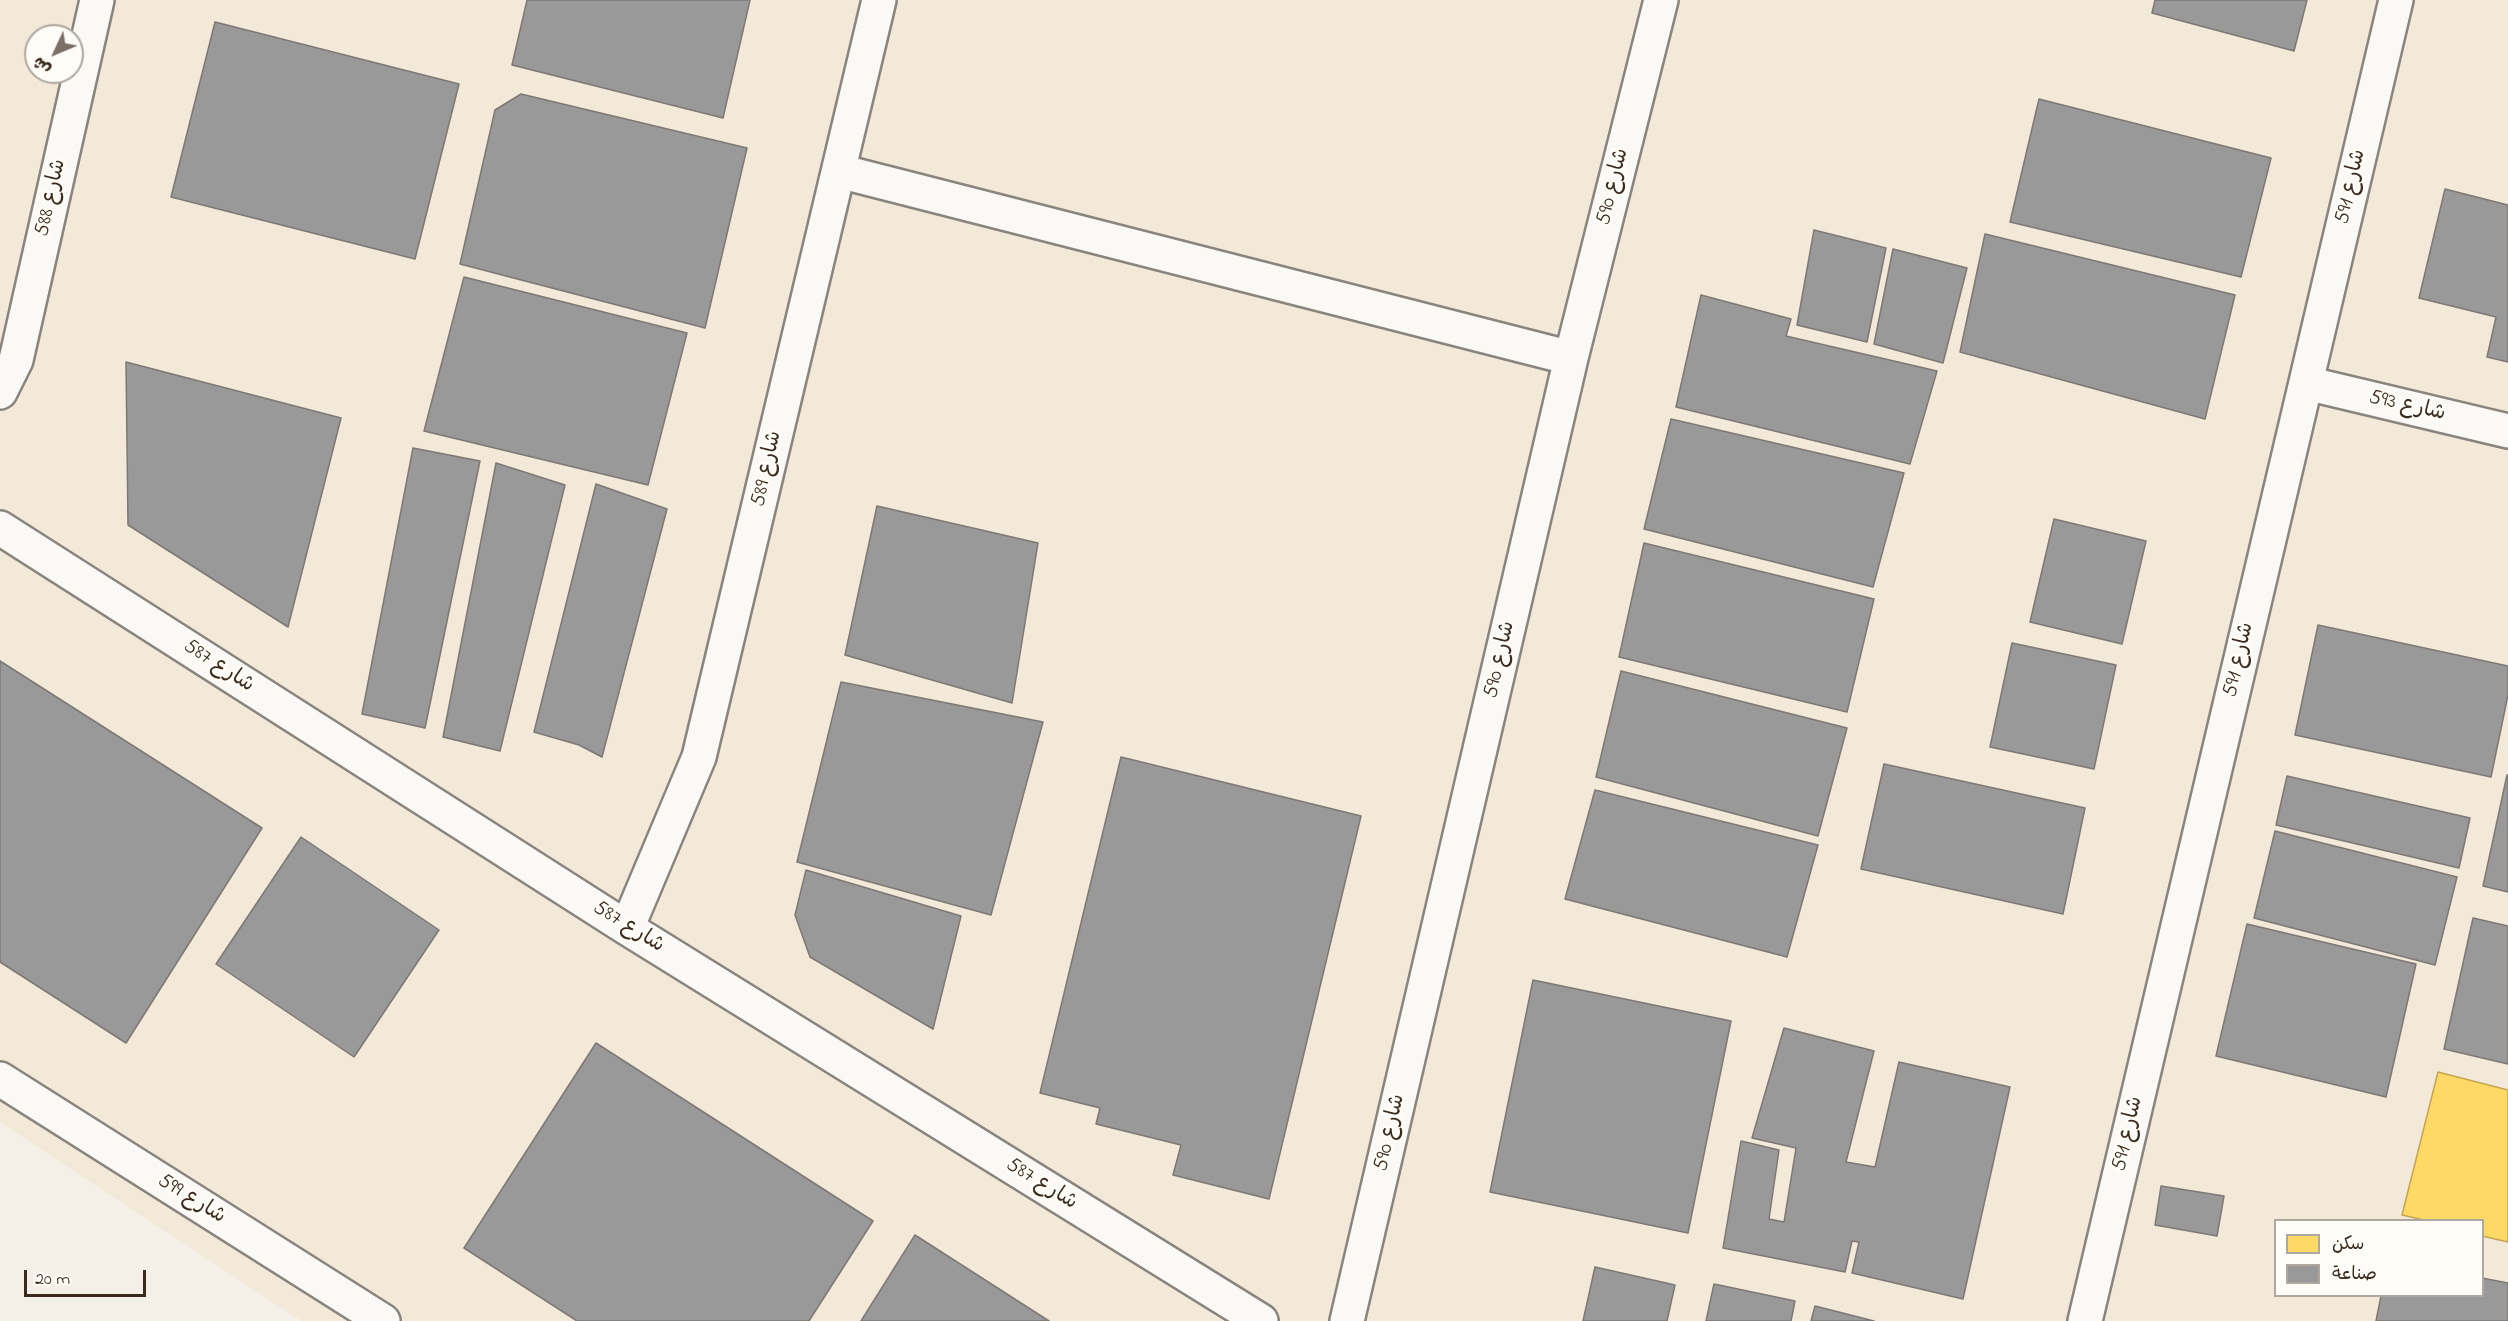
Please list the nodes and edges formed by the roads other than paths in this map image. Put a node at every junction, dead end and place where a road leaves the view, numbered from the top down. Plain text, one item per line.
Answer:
1 (97, 0) edge
2 (879, 0) edge
3 (1661, 0) edge
4 (2396, 0) edge
5 (839, 171) junction
6 (1571, 358) junction
7 (2306, 383) junction
8 (0, 392) edge
9 (2508, 430) edge
10 (0, 528) edge
11 (627, 928) junction
12 (0, 1079) edge
13 (383, 1321) edge
14 (1261, 1321) edge
15 (1347, 1321) edge
16 (2085, 1321) edge

1 - 8 street, شارع 588
2 - 5 street, شارع 589
3 - 6 street, شارع 590
4 - 7 street, شارع 591
5 - 6 street
5 - 11 street, شارع 589
6 - 15 street, شارع 590
7 - 9 street, شارع 593
7 - 16 street, شارع 591
10 - 11 street, شارع 587
11 - 14 street, شارع 587
12 - 13 street, شارع 599

